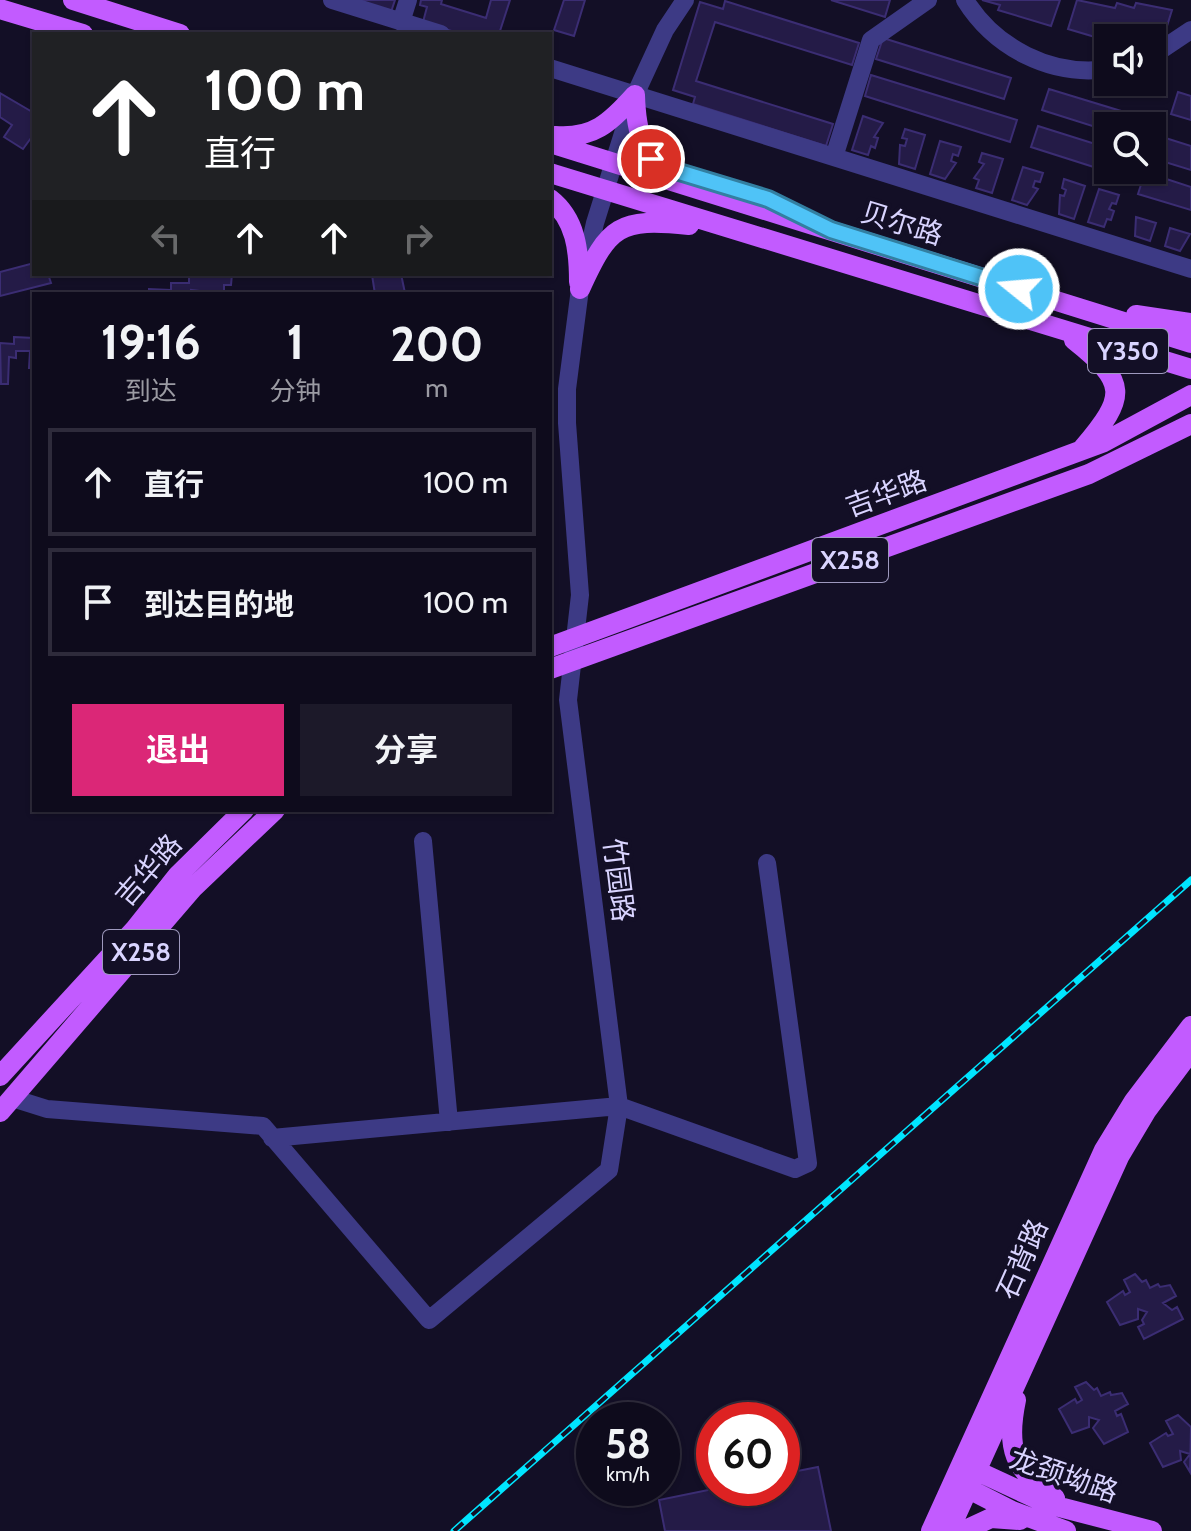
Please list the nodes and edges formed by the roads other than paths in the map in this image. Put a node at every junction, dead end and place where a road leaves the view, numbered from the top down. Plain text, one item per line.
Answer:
1 (73, 0) edge
2 (332, 0) edge
3 (408, 0) edge
4 (685, 0) edge
5 (928, 0) edge
6 (965, 0) edge
7 (0, 9) edge
8 (401, 22) junction
9 (1191, 30) edge
10 (76, 32) edge
11 (174, 32) edge
12 (434, 32) edge
13 (1166, 47) edge
14 (552, 69) edge
15 (1094, 69) edge
16 (635, 95) junction
17 (552, 136) edge
18 (552, 144) edge
19 (834, 157) junction
20 (614, 163) junction
21 (552, 174) edge
22 (606, 191) junction
23 (552, 201) edge
24 (731, 230) junction
25 (831, 230) junction
26 (1191, 269) edge
27 (580, 289) junction
28 (1075, 307) junction
29 (1191, 323) edge
30 (1065, 332) junction
31 (1191, 343) edge
32 (1191, 369) edge
33 (1191, 395) edge
34 (1191, 424) edge
35 (1191, 438) edge
36 (1147, 448) junction
37 (1080, 451) junction
38 (576, 637) junction
39 (552, 646) edge
40 (573, 661) junction
41 (552, 668) edge
42 (242, 812) edge
43 (273, 812) edge
44 (423, 841) dead end
45 (767, 863) dead end
46 (1191, 1026) edge
47 (1191, 1051) edge
48 (0, 1076) edge
49 (6, 1105) edge
50 (619, 1106) junction
51 (449, 1122) junction
52 (272, 1138) junction
53 (1024, 1363) junction
54 (964, 1476) junction
55 (1072, 1522) edge
56 (1042, 1523) junction
57 (931, 1531) edge
58 (949, 1531) edge
59 (963, 1531) edge
60 (1152, 1531) edge

1 - 11 main road
2 - 8 street
3 - 8 street
4 - 16 street, 竹园路
5 - 19 street
6 - 15 street
7 - 10 main road
8 - 12 street
9 - 13 street
14 - 16 street
16 - 17 main road
16 - 19 street
16 - 20 street, 竹园路
16 - 25 main road
18 - 20 main road, 贝尔路 / Y350
19 - 26 street
20 - 22 street, 竹园路
20 - 25 main road, 贝尔路 / Y350
21 - 22 main road, 贝尔路 / Y350
22 - 24 main road, 贝尔路 / Y350
22 - 27 street, 竹园路
23 - 27 main road
24 - 27 main road
24 - 30 main road, 贝尔路 / Y350
25 - 28 main road, 贝尔路 / Y350
27 - 38 street, 竹园路
28 - 29 main road
28 - 31 main road, 贝尔路 / Y350
30 - 32 main road, 贝尔路 / Y350
30 - 37 main road
33 - 37 main road, 吉华路 / X258
34 - 36 main road
35 - 36 main road, X258
36 - 40 main road, 吉华路 / X258
37 - 38 main road, 吉华路 / X258
38 - 39 main road, 吉华路 / X258
38 - 40 street, 竹园路
40 - 41 main road, 吉华路 / X258
40 - 50 street, 竹园路
42 - 48 main road, 吉华路 / X258
43 - 49 main road, 吉华路 / X258
44 - 51 street
45 - 50 street
46 - 54 main road, 石背路
47 - 53 main road, 石背路
49 - 52 street
50 - 51 street
50 - 52 street, 竹园路
51 - 52 street
53 - 54 main road, 石背路
53 - 55 main road
54 - 55 main road, 龙颈坳路
54 - 56 main road, 龙颈坳路
54 - 57 main road, 石背路
54 - 58 main road, 石背路
55 - 56 main road, 龙颈坳路
55 - 60 main road, 龙颈坳路
56 - 59 main road

